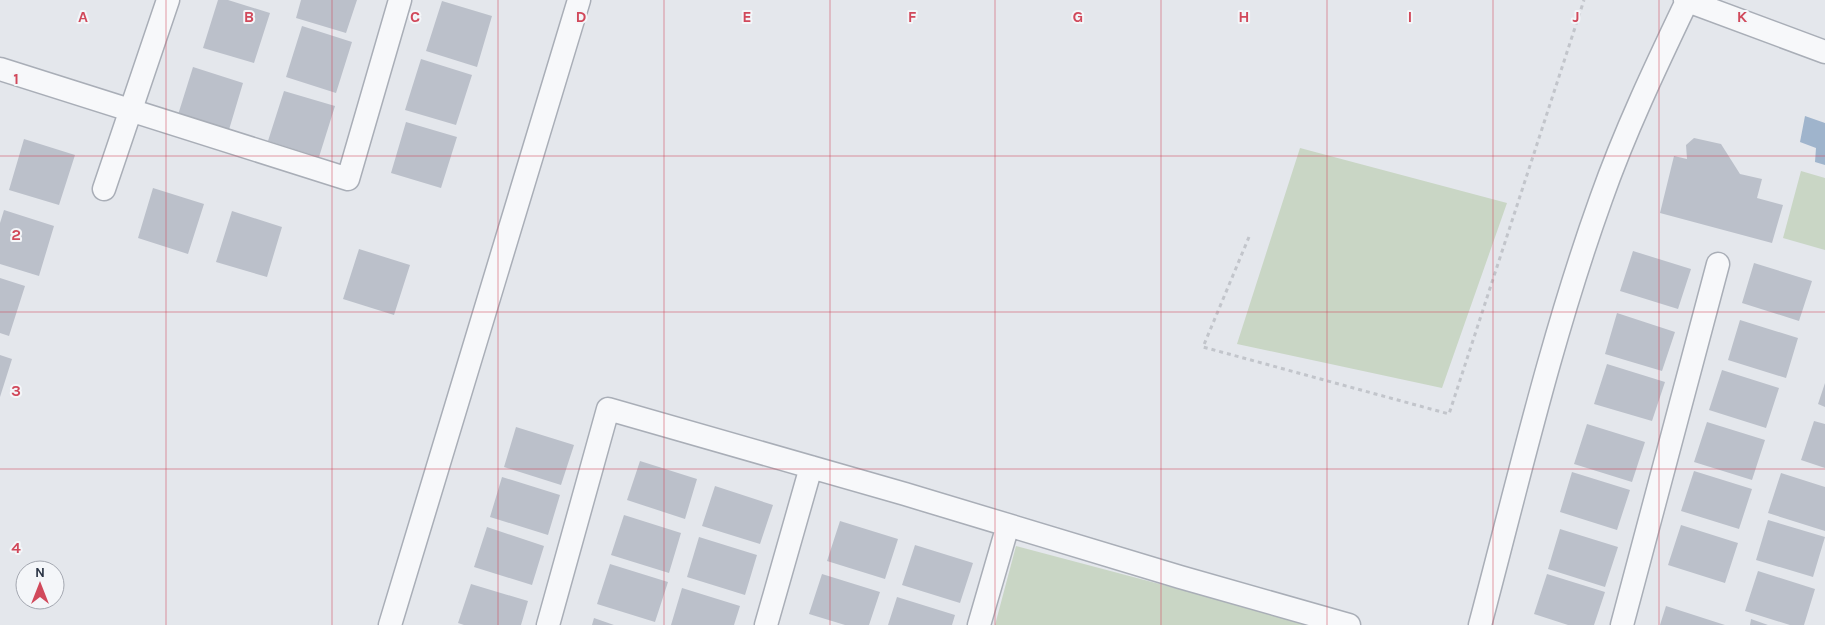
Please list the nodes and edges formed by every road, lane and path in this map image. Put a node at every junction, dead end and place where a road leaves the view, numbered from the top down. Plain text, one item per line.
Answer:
1 (168, 0) edge
2 (400, 0) edge
3 (578, 0) edge
4 (1584, 0) edge
5 (1686, 0) edge
6 (1825, 52) edge
7 (2, 76) edge
8 (131, 110) junction
9 (104, 189) dead end
10 (1249, 237) dead end
11 (1718, 264) dead end
12 (811, 467) junction
13 (1008, 525) junction
14 (390, 625) edge
15 (548, 625) edge
16 (766, 625) edge
17 (979, 625) edge
18 (1349, 625) edge
19 (1480, 625) edge
20 (1622, 625) edge

1 - 8 street
2 - 8 street
3 - 14 street
4 - 10 path
5 - 6 street
5 - 19 street
7 - 8 street
8 - 9 street
11 - 20 street
12 - 13 street
12 - 15 street
12 - 16 street
13 - 17 street
13 - 18 street

